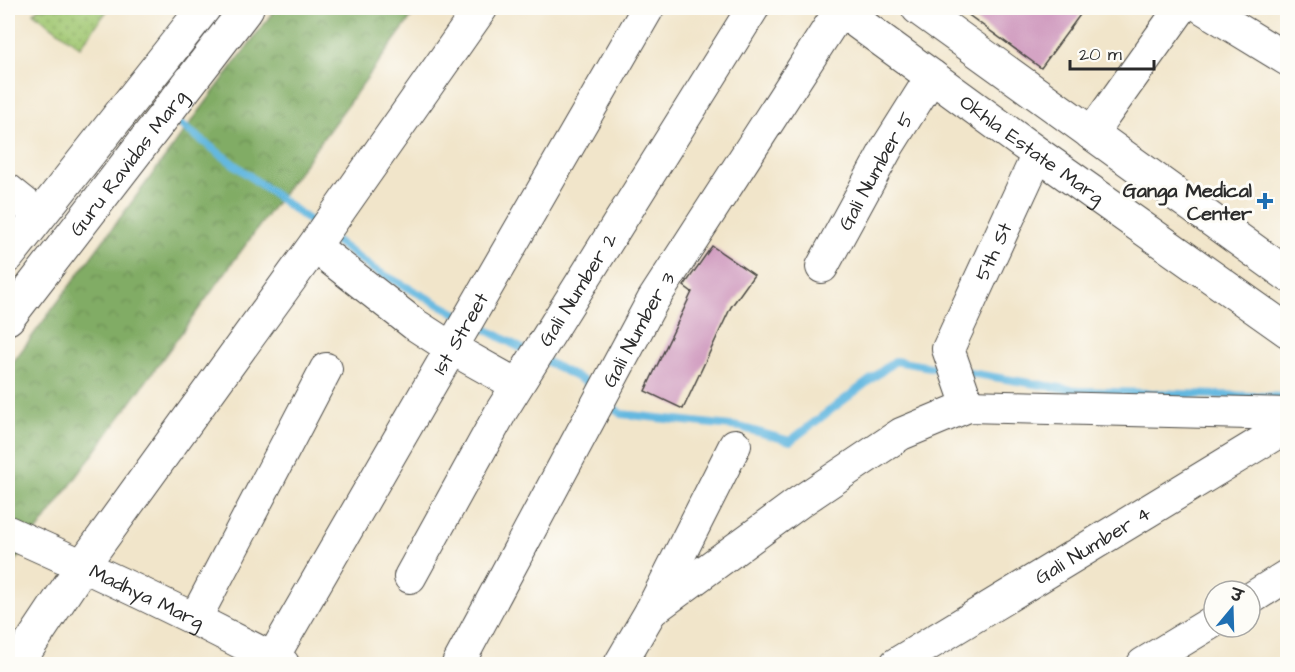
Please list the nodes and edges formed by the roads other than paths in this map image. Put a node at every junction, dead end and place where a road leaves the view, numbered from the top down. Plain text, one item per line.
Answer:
1 (204, 8) edge
2 (248, 8) edge
3 (481, 8) edge
4 (648, 8) edge
5 (753, 8) edge
6 (839, 8) edge
7 (918, 8) edge
8 (1181, 8) edge
9 (1203, 8) edge
10 (1287, 60) edge
11 (932, 76) junction
12 (1091, 134) junction
13 (1038, 154) junction
14 (8, 189) edge
15 (39, 215) junction
16 (314, 246) junction
17 (8, 256) edge
18 (822, 267) dead end
19 (1287, 275) edge
20 (8, 318) edge
21 (1287, 331) edge
22 (451, 348) junction
23 (326, 369) dead end
24 (517, 385) junction
25 (968, 406) junction
26 (1287, 414) edge
27 (1287, 426) edge
28 (735, 445) dead end
29 (8, 532) edge
30 (83, 565) junction
31 (1287, 575) edge
32 (410, 577) dead end
33 (1262, 591) edge
34 (651, 611) junction
35 (195, 619) junction
36 (1202, 628) edge
37 (275, 663) edge
38 (18, 664) edge
39 (458, 664) edge
40 (620, 664) edge
41 (896, 664) edge
42 (1143, 664) edge

1 - 15 main road, Guru Ravidas Marg
2 - 20 main road, Guru Ravidas Marg
3 - 16 main road
4 - 22 street, 1st Street
5 - 24 street, Gali Number 2
6 - 11 main road, Okhla Estate Marg
6 - 39 street, Gali Number 3
7 - 12 main road
8 - 12 street
9 - 10 street
11 - 13 main road, Okhla Estate Marg
11 - 18 street, Gali Number 5
12 - 19 main road
13 - 21 main road, Okhla Estate Marg
13 - 25 street, 5th St
14 - 15 street
15 - 17 main road, Guru Ravidas Marg
16 - 22 street
16 - 30 main road
22 - 24 street
22 - 37 street, 1st Street
23 - 35 street
24 - 32 street, Gali Number 2
25 - 26 street
25 - 34 street
27 - 41 street, Gali Number 4
28 - 34 street
29 - 30 street, Madhya Marg
30 - 35 street, Madhya Marg
30 - 38 main road
31 - 33 street
34 - 40 street
35 - 37 street, Madhya Marg
36 - 42 street

